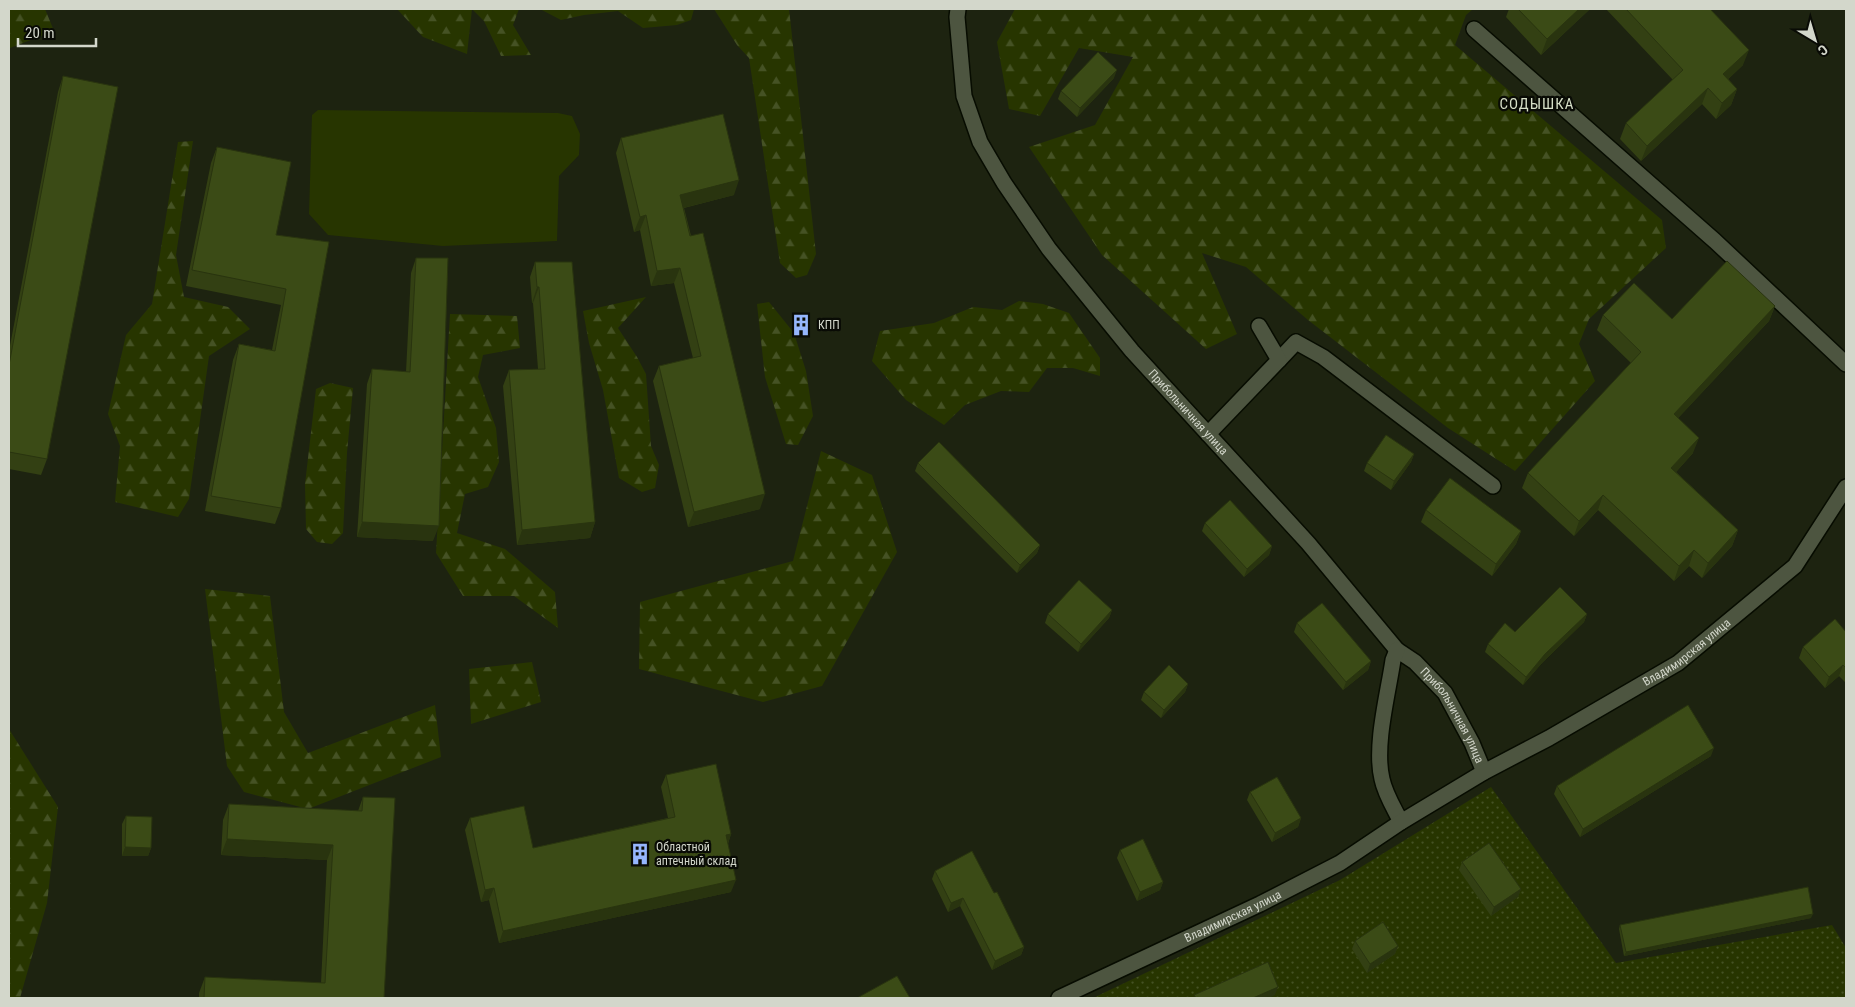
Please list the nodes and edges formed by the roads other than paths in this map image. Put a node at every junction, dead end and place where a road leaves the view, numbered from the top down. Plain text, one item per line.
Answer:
1 (958, 13) edge
2 (1474, 29) dead end
3 (1259, 326) dead end
4 (1279, 360) junction
5 (1846, 364) edge
6 (1208, 434) junction
7 (1493, 486) dead end
8 (1846, 487) edge
9 (1397, 650) junction
10 (1484, 772) junction
11 (1401, 822) junction
12 (1059, 998) edge

1 - 6 street, Прибольничная улица
2 - 5 street
3 - 4 street
4 - 6 street
4 - 7 street
6 - 9 street, Прибольничная улица
8 - 10 street, Владимирская улица
9 - 10 street, Прибольничная улица
9 - 11 street
10 - 11 street, Владимирская улица
11 - 12 street, Владимирская улица

